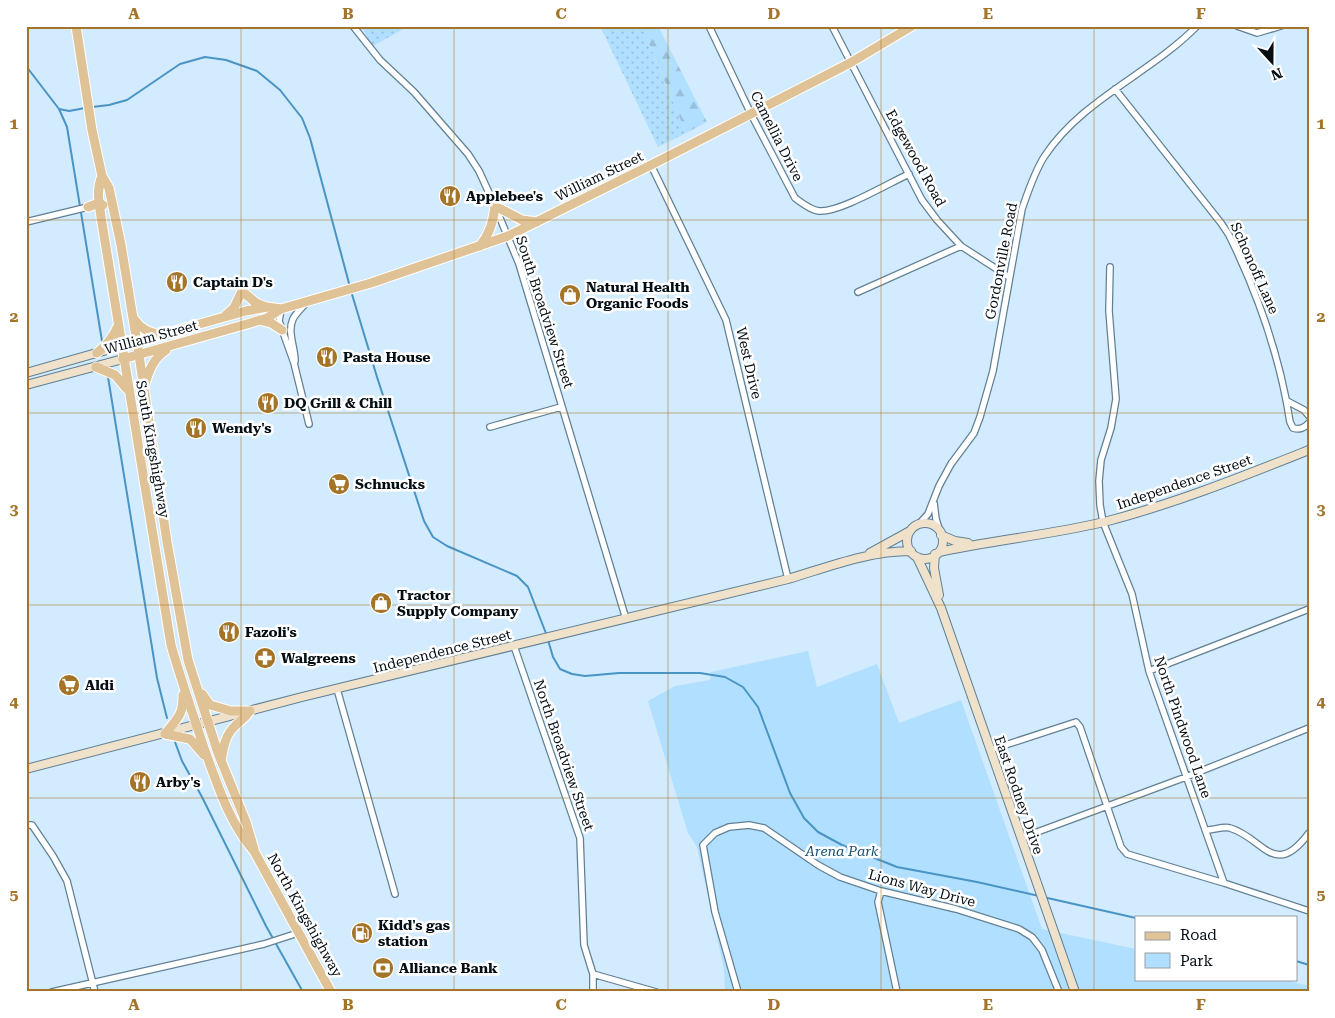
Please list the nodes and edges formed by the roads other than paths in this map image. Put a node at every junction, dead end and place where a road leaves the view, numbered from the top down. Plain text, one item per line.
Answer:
1 (76, 26) edge
2 (353, 26) edge
3 (709, 26) edge
4 (832, 26) edge
5 (912, 26) edge
6 (1197, 26) edge
7 (1236, 26) edge
8 (1281, 26) edge
9 (850, 62) junction
10 (1115, 89) junction
11 (751, 114) junction
12 (651, 165) junction
13 (909, 174) junction
14 (102, 176) junction
15 (99, 203) junction
16 (495, 206) junction
17 (88, 207) junction
18 (101, 217) junction
19 (115, 217) junction
20 (26, 222) edge
21 (537, 222) junction
22 (508, 236) junction
23 (961, 246) junction
24 (480, 247) junction
25 (1110, 267) dead end
26 (1009, 277) junction
27 (858, 292) dead end
28 (306, 302) junction
29 (267, 307) junction
30 (282, 309) junction
31 (224, 317) junction
32 (133, 318) junction
33 (259, 320) junction
34 (118, 326) junction
35 (282, 330) junction
36 (160, 335) junction
37 (137, 342) junction
38 (121, 346) junction
39 (170, 347) junction
40 (97, 353) junction
41 (139, 355) junction
42 (124, 359) junction
43 (294, 363) junction
44 (96, 367) junction
45 (26, 373) edge
46 (26, 384) edge
47 (144, 389) junction
48 (129, 392) junction
49 (1287, 401) junction
50 (561, 407) junction
51 (1309, 416) edge
52 (1309, 423) edge
53 (310, 424) dead end
54 (490, 427) dead end
55 (1309, 450) edge
56 (934, 501) junction
57 (1103, 522) junction
58 (919, 524) junction
59 (910, 531) junction
60 (941, 533) junction
61 (975, 544) junction
62 (937, 553) junction
63 (914, 554) junction
64 (864, 556) junction
65 (788, 579) junction
66 (941, 607) junction
67 (1309, 609) edge
68 (626, 619) junction
69 (514, 646) junction
70 (1149, 671) junction
71 (196, 684) junction
72 (183, 686) junction
73 (337, 689) junction
74 (250, 712) junction
75 (208, 722) junction
76 (196, 725) junction
77 (1309, 728) edge
78 (165, 734) junction
79 (990, 750) junction
80 (221, 761) junction
81 (209, 762) junction
82 (26, 769) edge
83 (1186, 777) junction
84 (1107, 807) junction
85 (26, 825) edge
86 (1207, 830) junction
87 (1309, 833) edge
88 (1021, 838) junction
89 (254, 851) junction
90 (1224, 883) junction
91 (881, 891) junction
92 (395, 894) dead end
93 (1309, 910) edge
94 (298, 933) junction
95 (593, 974) junction
96 (93, 982) junction
97 (52, 992) edge
98 (95, 992) edge
99 (331, 992) edge
100 (593, 992) edge
101 (656, 992) edge
102 (738, 992) edge
103 (897, 992) edge
104 (1059, 992) edge
105 (1075, 992) edge

1 - 14 main road, South Kingshighway
2 - 16 street, South Broadview Street
3 - 11 street, Camellia Drive
4 - 9 street, Edgewood Road
5 - 9 main road, William Street
6 - 10 street, Gordonville Road
7 - 8 street
9 - 11 main road, William Street
9 - 13 street, Edgewood Road
10 - 26 street, Gordonville Road
10 - 49 street, Schonoff Lane
11 - 12 main road, William Street
11 - 13 street, Camellia Drive
12 - 21 main road, William Street
12 - 65 street, West Drive
13 - 23 street, Edgewood Road
14 - 15 main road, South Kingshighway
14 - 19 main road, South Kingshighway
15 - 17 main road
15 - 18 main road, South Kingshighway
15 - 19 main road
16 - 21 main road
16 - 22 street, South Broadview Street
16 - 24 main road
17 - 18 main road
17 - 20 street
18 - 34 main road, South Kingshighway
19 - 32 main road, South Kingshighway
21 - 22 main road, William Street
22 - 24 main road, William Street
22 - 50 street, South Broadview Street
23 - 26 street, Edgewood Road
23 - 27 street
24 - 28 main road, William Street
25 - 57 street, North Pindwood Lane
26 - 56 street, Gordonville Road
28 - 30 main road, William Street
28 - 43 street
29 - 30 main road, William Street
29 - 31 main road, William Street
29 - 31 main road
30 - 33 main road, William Street
30 - 35 street
31 - 36 main road, William Street
32 - 36 main road
32 - 37 main road, South Kingshighway
33 - 35 main road
33 - 39 main road, William Street
34 - 38 main road, South Kingshighway
34 - 40 main road
35 - 43 street
36 - 37 main road, William Street
37 - 38 main road, William Street
37 - 41 main road, South Kingshighway
38 - 40 street, William Street
38 - 42 main road, South Kingshighway
39 - 41 main road, William Street
39 - 47 main road
40 - 45 street, William Street
41 - 42 main road, William Street
41 - 47 main road, South Kingshighway
42 - 44 street, William Street
42 - 48 main road, South Kingshighway
43 - 53 street
44 - 46 street, William Street
44 - 48 main road
47 - 71 main road, South Kingshighway
48 - 72 main road, South Kingshighway
49 - 51 street
49 - 52 street, Schonoff Lane
50 - 54 street
50 - 68 street, South Broadview Street
55 - 57 street, Independence Street
56 - 58 street, Gordonville Road
56 - 60 street
57 - 61 street, Independence Street
57 - 70 street, North Pindwood Lane
58 - 59 street
58 - 60 street
59 - 63 street
59 - 64 street, Independence Street
60 - 61 street, Independence Street
60 - 62 street
61 - 62 street, Independence Street
62 - 63 street
62 - 66 street, East Rodney Drive
63 - 64 street, Independence Street
63 - 66 street, East Rodney Drive
64 - 65 street, Independence Street
65 - 68 street, Independence Street
66 - 79 street, East Rodney Drive
67 - 70 street
68 - 69 street, Independence Street
69 - 73 street, Independence Street
69 - 95 street, North Broadview Street
70 - 83 street, North Pindwood Lane
71 - 74 main road
71 - 75 main road, South Kingshighway
72 - 76 main road, South Kingshighway
72 - 78 main road
73 - 74 street, Independence Street
73 - 92 street
74 - 75 street, Independence Street
74 - 80 main road
75 - 76 street, Independence Street
75 - 80 main road, North Kingshighway
76 - 78 street, Independence Street
76 - 81 main road, North Kingshighway
77 - 83 street
78 - 81 main road
78 - 82 street, Independence Street
79 - 84 street
79 - 88 street, East Rodney Drive
80 - 89 main road, North Kingshighway
81 - 89 main road, North Kingshighway
83 - 84 street
83 - 86 street, North Pindwood Lane
84 - 88 street
84 - 90 street
85 - 96 street
86 - 87 street
86 - 90 street, North Pindwood Lane
88 - 105 street, East Rodney Drive
89 - 94 main road, North Kingshighway
90 - 93 street
91 - 102 street, Lions Way Drive
91 - 103 street
91 - 104 street, Lions Way Drive
94 - 96 street
94 - 99 main road, North Kingshighway
95 - 100 street, North Broadview Street
95 - 101 street
96 - 97 street
96 - 98 street

